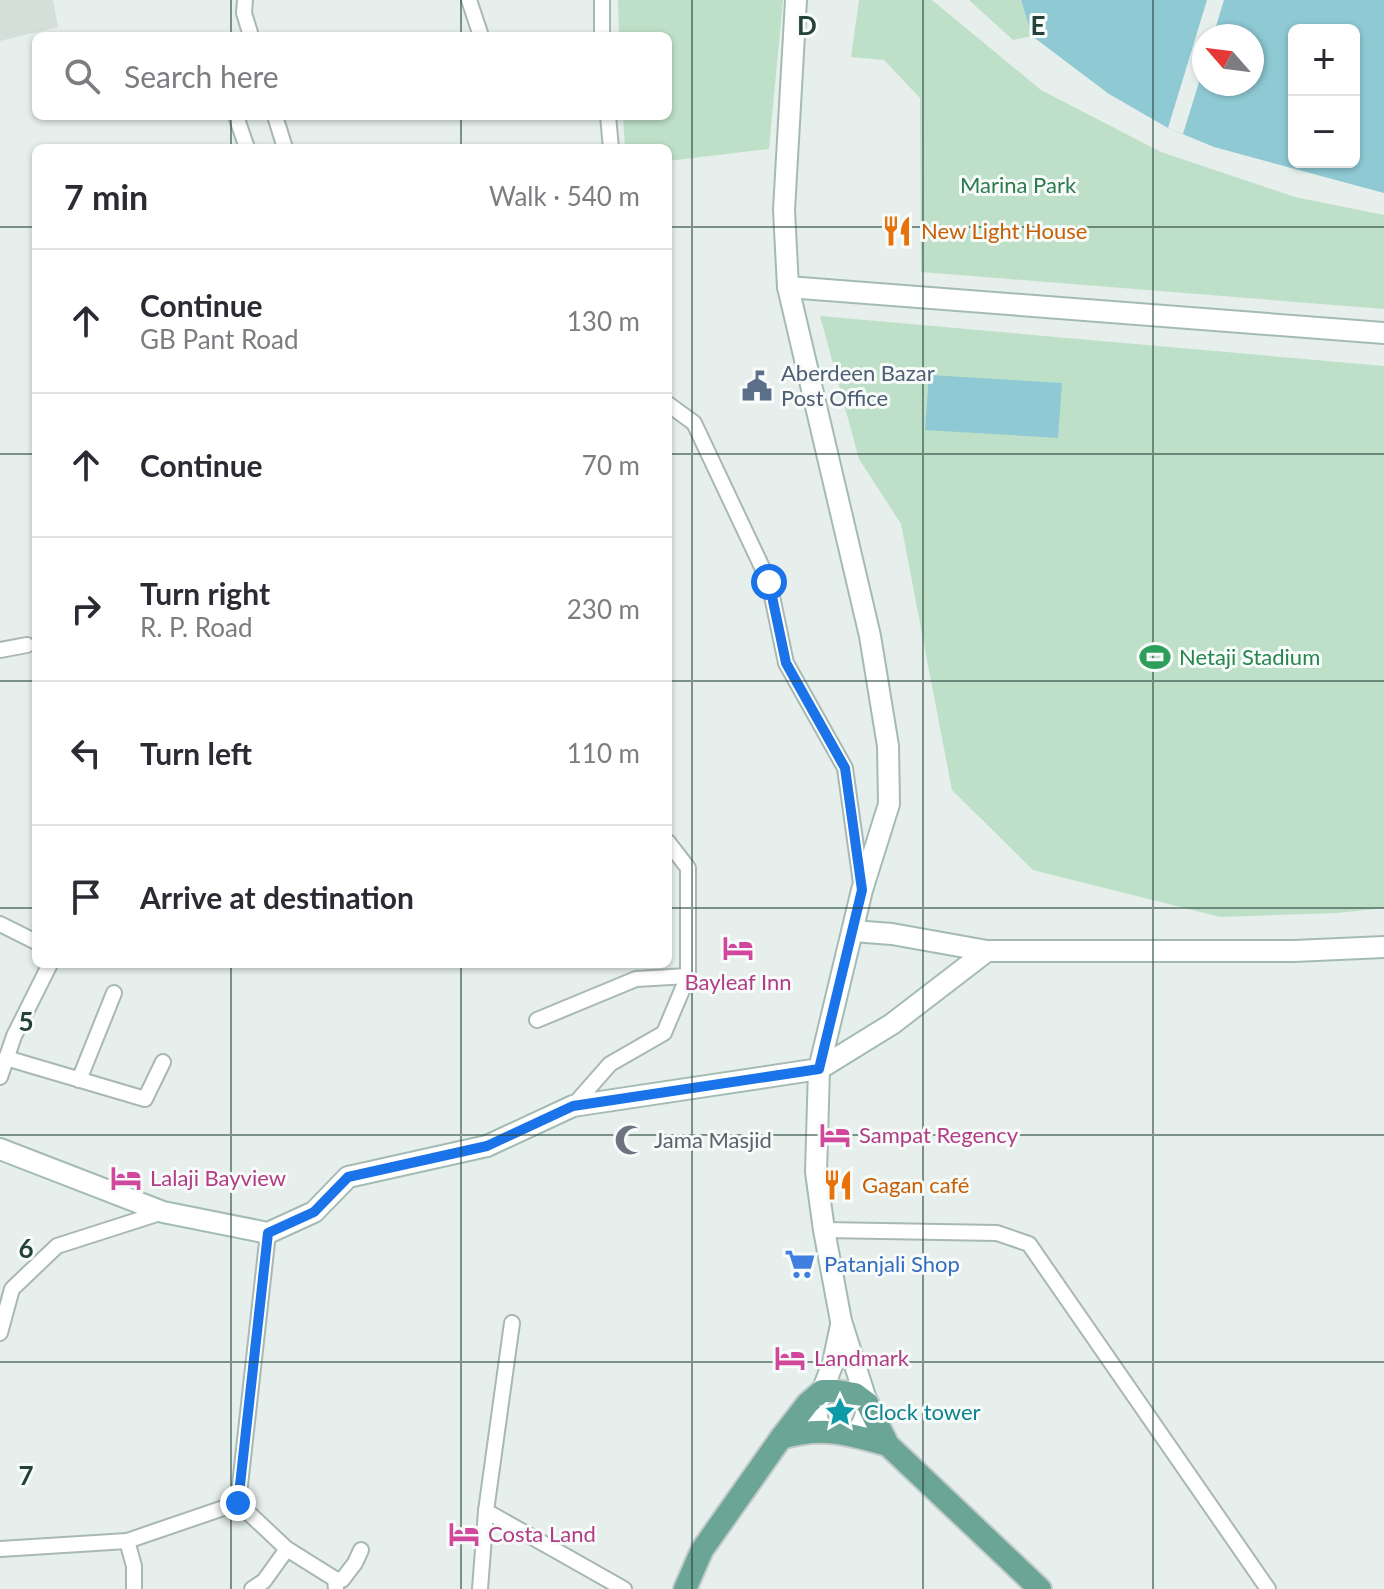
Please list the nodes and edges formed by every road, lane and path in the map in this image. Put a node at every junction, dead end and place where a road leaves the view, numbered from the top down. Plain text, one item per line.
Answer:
1 (245, 0) edge
2 (469, 0) edge
3 (602, 0) edge
4 (796, 0) edge
5 (250, 32) edge
6 (480, 32) edge
7 (602, 32) edge
8 (237, 120) edge
9 (276, 120) edge
10 (608, 120) edge
11 (246, 144) edge
12 (284, 144) edge
13 (611, 144) edge
14 (788, 287) junction
15 (1384, 333) edge
16 (672, 407) edge
17 (27, 645) dead end
18 (0, 650) edge
19 (672, 847) edge
20 (862, 890) junction
21 (0, 924) edge
22 (853, 931) junction
23 (32, 940) edge
24 (1384, 947) edge
25 (987, 951) junction
26 (48, 968) edge
27 (688, 976) junction
28 (114, 993) dead end
29 (537, 1020) dead end
30 (6, 1058) junction
31 (163, 1062) dead end
32 (819, 1069) junction
33 (0, 1077) edge
34 (79, 1080) junction
35 (573, 1106) junction
36 (0, 1135) edge
37 (0, 1150) edge
38 (163, 1212) junction
39 (824, 1230) junction
40 (268, 1233) junction
41 (841, 1321) junction
42 (512, 1323) dead end
43 (0, 1333) edge
44 (822, 1391) junction
45 (867, 1403) junction
46 (828, 1431) junction
47 (853, 1435) junction
48 (781, 1438) junction
49 (888, 1445) junction
50 (238, 1503) junction
51 (486, 1511) junction
52 (127, 1541) junction
53 (0, 1549) edge
54 (287, 1549) junction
55 (361, 1550) dead end
56 (335, 1584) edge
57 (134, 1589) edge
58 (252, 1589) edge
59 (480, 1589) edge
60 (624, 1589) edge
61 (685, 1589) edge
62 (1040, 1589) edge
63 (1268, 1589) edge

1 - 5 street
2 - 6 street
3 - 7 street
4 - 14 main road
8 - 11 street
9 - 12 street
10 - 13 street
14 - 15 main road
14 - 20 main road
16 - 20 street
17 - 18 street
19 - 27 street
20 - 22 main road
21 - 23 street
22 - 25 main road
22 - 32 main road
24 - 25 main road
25 - 32 main road
26 - 30 street
27 - 29 street
27 - 35 street
28 - 34 street
30 - 33 street
30 - 34 street
31 - 34 street
32 - 35 main road
32 - 39 main road
35 - 40 main road
36 - 37 street
37 - 38 main road
38 - 40 main road
38 - 43 street
39 - 41 main road
39 - 63 street
40 - 50 street
41 - 44 main road
41 - 45 main road
42 - 51 street
44 - 45 main road
44 - 46 main road
44 - 48 main road
45 - 47 main road
45 - 49 main road
46 - 47 main road
46 - 48 main road
47 - 49 main road
48 - 61 main road
49 - 62 main road
50 - 52 street
50 - 54 street
51 - 59 street
51 - 60 street
52 - 53 street
52 - 57 street
54 - 56 street
54 - 58 street
55 - 56 street

